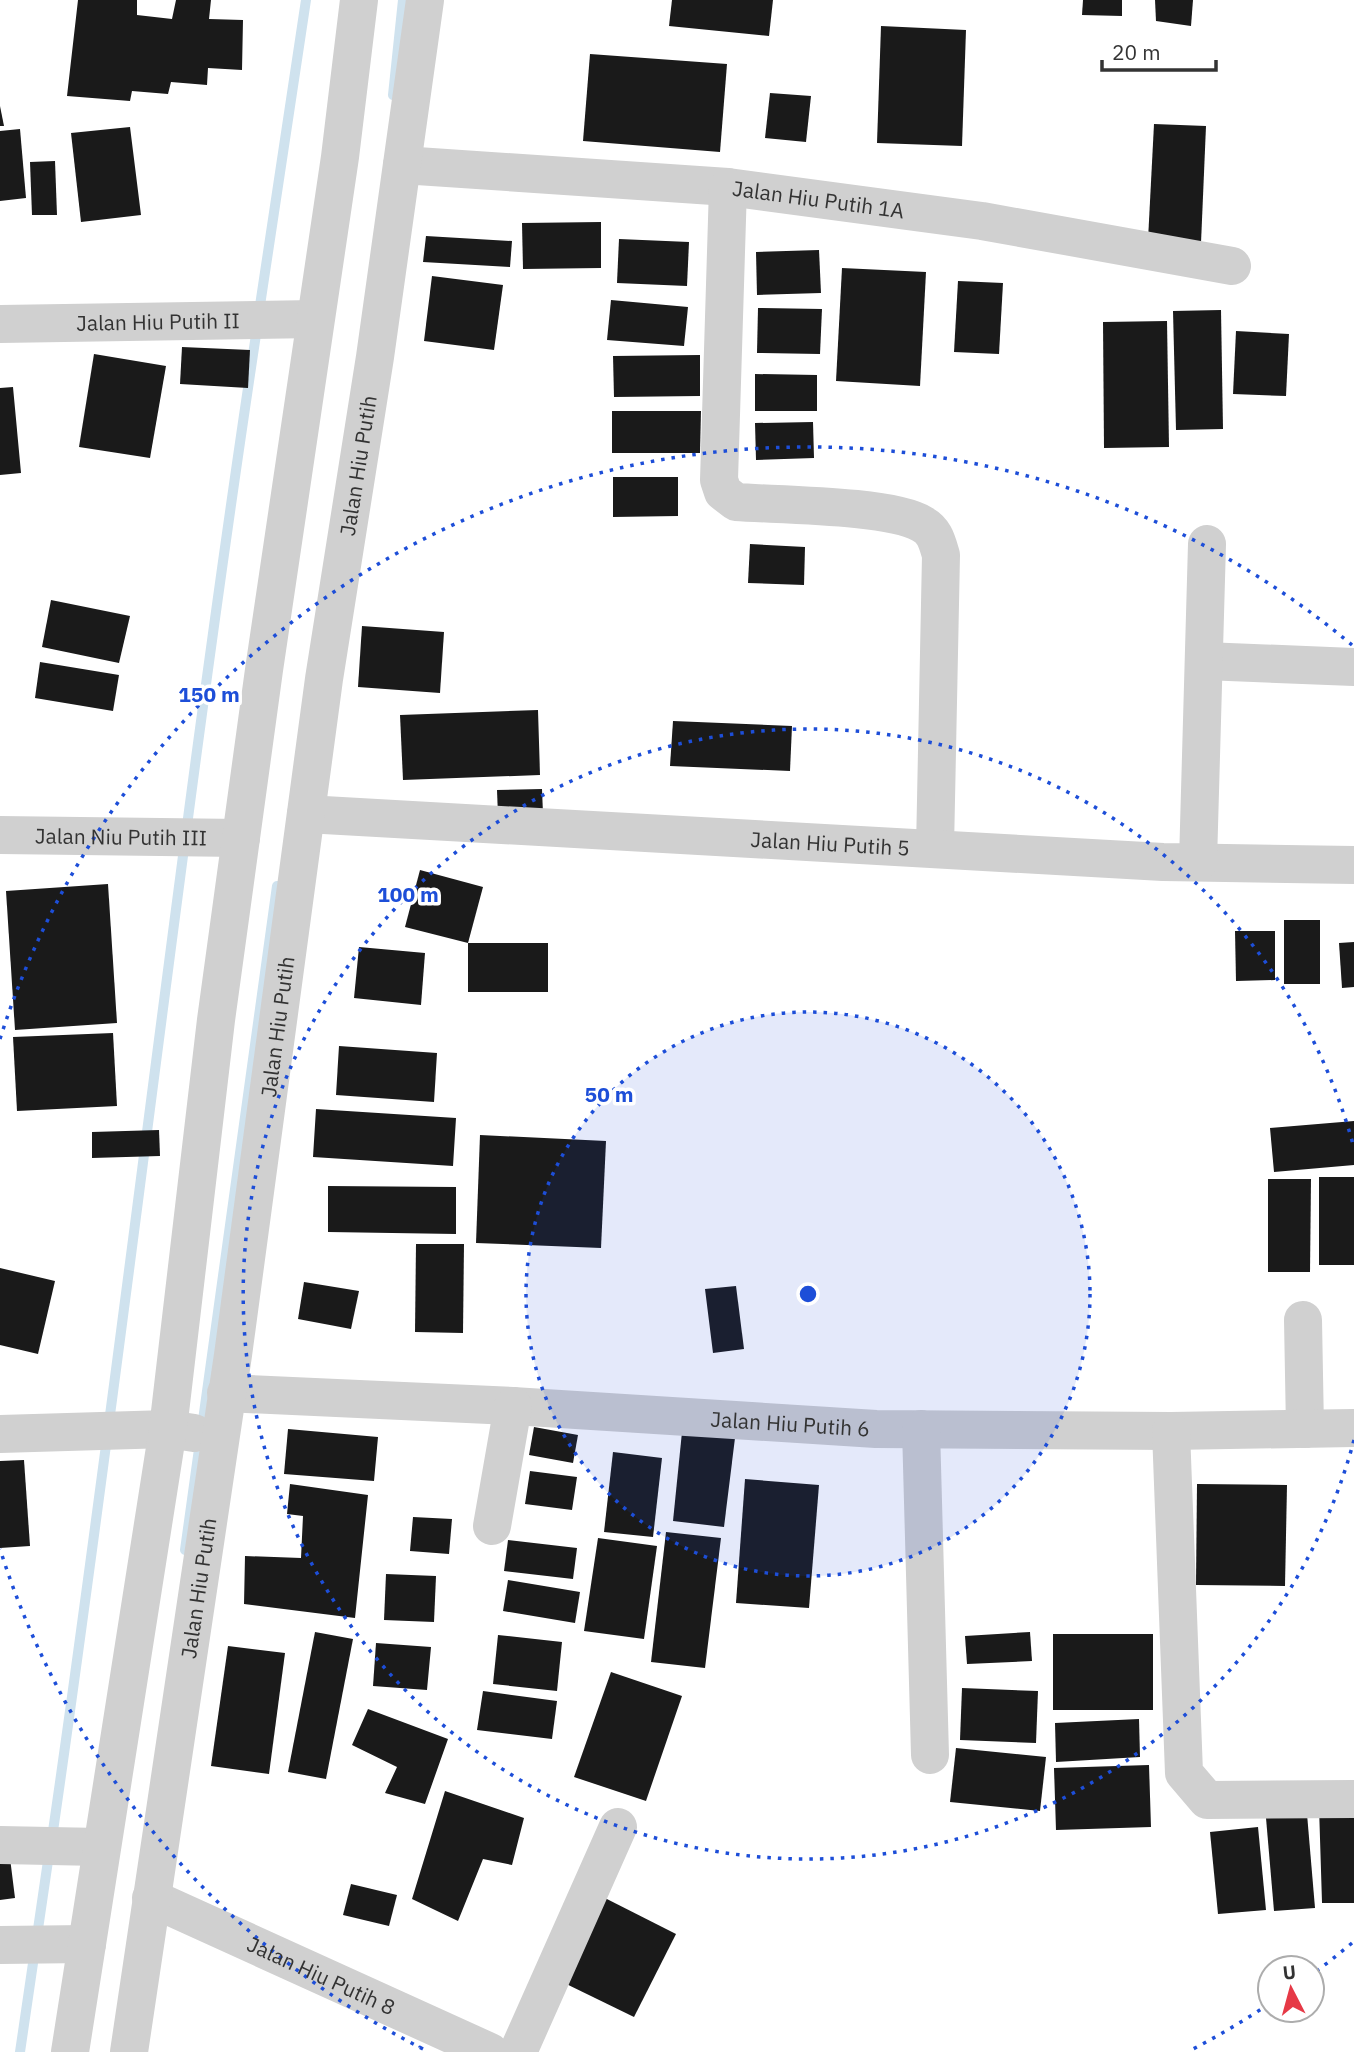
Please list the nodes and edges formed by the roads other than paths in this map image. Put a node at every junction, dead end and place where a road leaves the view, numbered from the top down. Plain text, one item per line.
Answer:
1 (359, 0) edge
2 (425, 0) edge
3 (402, 164) junction
4 (728, 187) junction
5 (1233, 266) dead end
6 (315, 319) junction
7 (0, 324) edge
8 (1207, 544) dead end
9 (1204, 661) junction
10 (1354, 667) edge
11 (306, 814) junction
12 (0, 835) edge
13 (241, 838) junction
14 (935, 849) junction
15 (1198, 862) junction
16 (1354, 865) edge
17 (1303, 1320) dead end
18 (226, 1393) junction
19 (513, 1406) junction
20 (1354, 1428) edge
21 (168, 1429) junction
22 (921, 1429) junction
23 (1305, 1429) junction
24 (1171, 1431) junction
25 (0, 1434) edge
26 (220, 1437) junction
27 (492, 1526) dead end
28 (930, 1755) dead end
29 (1354, 1799) edge
30 (618, 1827) dead end
31 (0, 1845) edge
32 (100, 1847) junction
33 (151, 1898) junction
34 (87, 1944) junction
35 (0, 1945) edge
36 (70, 2052) edge
37 (129, 2052) edge
38 (490, 2052) edge
39 (518, 2052) edge

1 - 6 street
2 - 3 street, Jalan Hiu Putih
3 - 4 street, Jalan Hiu Putih 1A
3 - 11 street, Jalan Hiu Putih
4 - 5 street, Jalan Hiu Putih 1A
4 - 14 street
6 - 7 street, Jalan Hiu Putih II
6 - 13 street
8 - 9 street
9 - 10 street
9 - 15 street
11 - 14 street, Jalan Hiu Putih 5
11 - 18 street, Jalan Hiu Putih
12 - 13 street, Jalan Niu Putih III
13 - 21 street
14 - 15 street, Jalan Hiu Putih 5
15 - 16 street, Jalan Hiu Putih 5
17 - 23 street
18 - 19 street, Jalan Hiu Putih 6
18 - 26 street, Jalan Hiu Putih
19 - 22 street, Jalan Hiu Putih 6
19 - 27 street
20 - 23 street, Jalan Hiu Putih 6
21 - 25 street
21 - 26 street
21 - 32 street
22 - 24 street, Jalan Hiu Putih 6
22 - 28 street
23 - 24 street, Jalan Hiu Putih 6
24 - 29 street
26 - 33 street, Jalan Hiu Putih
30 - 39 street
31 - 32 street
32 - 34 street
33 - 37 street, Jalan Hiu Putih
33 - 38 street, Jalan Hiu Putih 8
34 - 35 street
34 - 36 street

